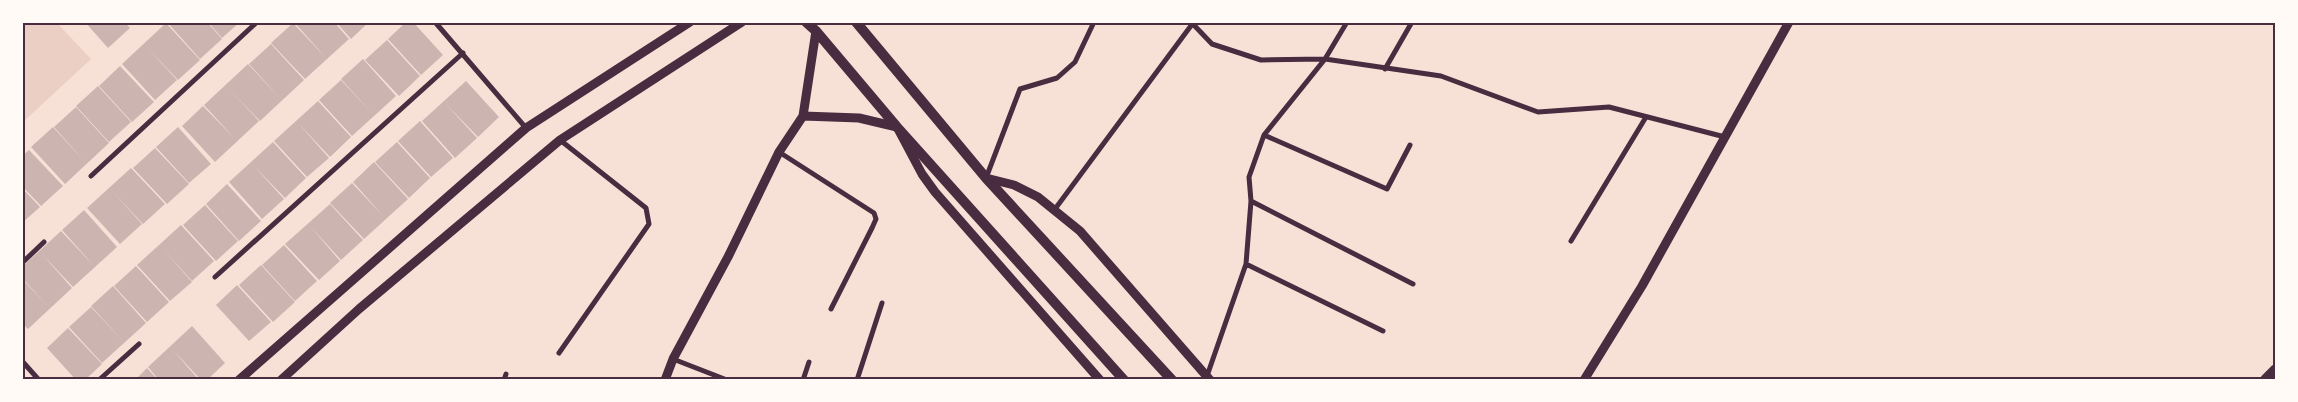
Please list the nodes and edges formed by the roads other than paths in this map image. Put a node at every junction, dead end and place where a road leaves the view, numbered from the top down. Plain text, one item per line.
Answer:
1 (257, 22) edge
2 (436, 22) edge
3 (690, 22) edge
4 (742, 22) edge
5 (806, 22) edge
6 (1347, 22) edge
7 (1412, 22) edge
8 (1789, 22) edge
9 (857, 23) edge
10 (1092, 23) edge
11 (1192, 23) edge
12 (816, 31) junction
13 (463, 53) junction
14 (1325, 59) junction
15 (1385, 69) junction
16 (802, 116) junction
17 (1646, 117) junction
18 (897, 127) junction
19 (526, 128) junction
20 (1264, 135) junction
21 (1725, 137) junction
22 (560, 140) junction
23 (1410, 144) dead end
24 (779, 152) junction
25 (92, 176) dead end
26 (986, 178) junction
27 (1251, 201) junction
28 (1055, 209) junction
29 (1572, 241) dead end
30 (44, 242) dead end
31 (22, 263) edge
32 (1246, 264) junction
33 (215, 277) dead end
34 (1413, 284) dead end
35 (882, 303) dead end
36 (831, 309) dead end
37 (1383, 331) dead end
38 (139, 344) dead end
39 (559, 353) dead end
40 (673, 359) junction
41 (22, 361) edge
42 (809, 362) dead end
43 (2276, 370) edge
44 (1208, 378) edge
45 (39, 380) edge
46 (99, 380) edge
47 (239, 380) edge
48 (281, 380) edge
49 (666, 380) edge
50 (727, 380) edge
51 (803, 380) edge
52 (857, 380) edge
53 (1100, 380) edge
54 (1124, 380) edge
55 (1172, 380) edge
56 (1584, 380) edge
57 (2266, 380) edge

1 - 25 street
2 - 13 street
3 - 19 street
4 - 22 street
5 - 12 main road
6 - 14 street
7 - 15 street
8 - 21 street
9 - 26 main road
10 - 26 street
11 - 14 street
11 - 28 street
12 - 16 street
12 - 18 main road
13 - 19 street
13 - 33 street
14 - 15 street
14 - 20 street
15 - 17 street
16 - 18 street
16 - 24 street
17 - 21 street
17 - 29 street
18 - 53 street
18 - 54 main road
19 - 47 street
20 - 23 street
20 - 27 street
21 - 56 street
22 - 39 street
22 - 48 street
24 - 36 street
24 - 40 street
26 - 28 street
26 - 55 main road
27 - 32 street
27 - 34 street
28 - 44 street
30 - 31 street
32 - 37 street
32 - 44 street
35 - 52 street
38 - 46 street
40 - 49 street
40 - 50 street
41 - 45 street
42 - 51 street
43 - 57 main road

